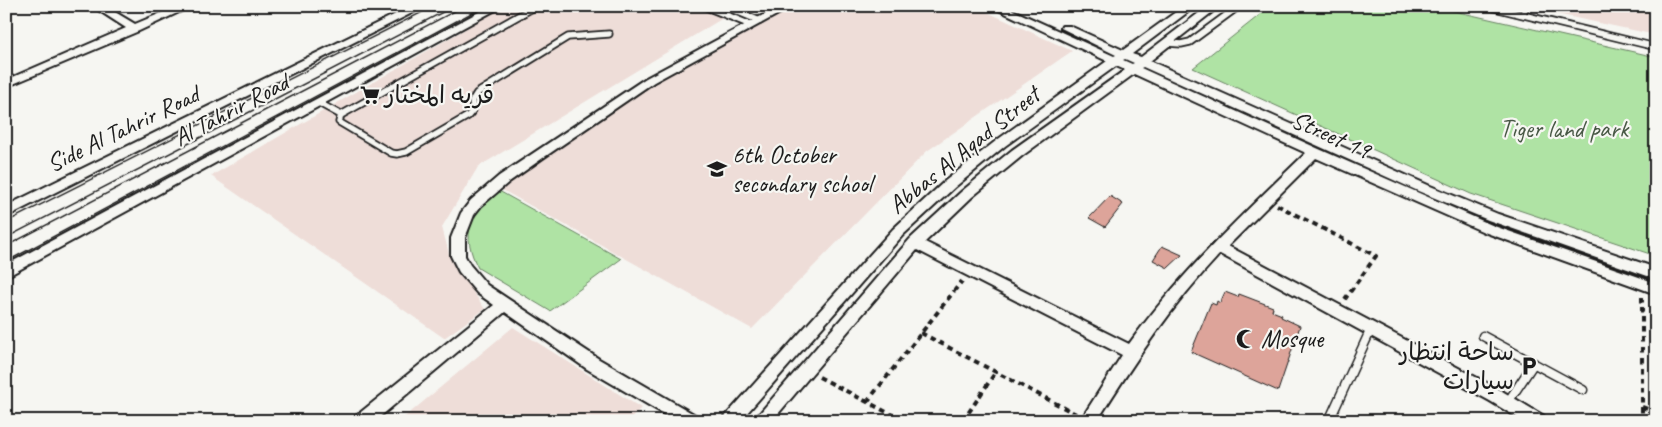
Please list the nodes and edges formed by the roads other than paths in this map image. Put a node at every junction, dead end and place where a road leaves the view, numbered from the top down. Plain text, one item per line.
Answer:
1 (97, 6) edge
2 (171, 6) edge
3 (187, 6) edge
4 (421, 6) edge
5 (446, 6) edge
6 (477, 6) edge
7 (498, 6) edge
8 (536, 6) edge
9 (704, 6) edge
10 (724, 6) edge
11 (788, 6) edge
12 (996, 6) edge
13 (1016, 6) edge
14 (1191, 6) edge
15 (1215, 6) edge
16 (1239, 6) edge
17 (1486, 6) edge
18 (1526, 6) edge
19 (1523, 14) junction
20 (755, 23) junction
21 (131, 26) junction
22 (609, 34) dead end
23 (382, 40) junction
24 (1168, 43) junction
25 (1656, 47) edge
26 (399, 48) junction
27 (1120, 58) junction
28 (337, 63) junction
29 (1137, 66) junction
30 (350, 75) junction
31 (6, 76) edge
32 (6, 84) edge
33 (319, 103) junction
34 (341, 115) junction
35 (1314, 152) junction
36 (167, 170) junction
37 (142, 198) junction
38 (6, 212) edge
39 (6, 231) edge
40 (915, 243) junction
41 (1218, 247) junction
42 (6, 255) edge
43 (6, 272) edge
44 (1656, 274) edge
45 (1656, 288) edge
46 (504, 305) junction
47 (1371, 329) junction
48 (1483, 336) dead end
49 (1132, 353) junction
50 (1534, 363) junction
51 (1583, 390) dead end
52 (1508, 402) junction
53 (1088, 420) edge
54 (362, 421) edge
55 (691, 421) edge
56 (728, 421) edge
57 (761, 421) edge
58 (1329, 421) edge
59 (1538, 421) edge

1 - 21 street
2 - 21 street
3 - 21 street
4 - 38 street, Side Al Tahrir Road
5 - 23 street, Al Tahrir Road
6 - 26 street, Al Tahrir Road
7 - 33 street
8 - 34 lane
9 - 20 lane
10 - 20 lane
11 - 20 street
12 - 27 street, Street 19
13 - 27 street, Street 19
14 - 27 street, Abbas Al Aqad Street
15 - 24 street, Abbas Al Aqad Street
16 - 24 lane
17 - 19 lane
18 - 19 lane
19 - 25 lane
20 - 46 street
21 - 31 street
21 - 32 street
22 - 34 lane
23 - 26 street
23 - 28 street, Al Tahrir Road
24 - 29 street, Abbas Al Aqad Street
26 - 30 street, Al Tahrir Road
27 - 29 street, Street 19
27 - 56 street, Abbas Al Aqad Street
28 - 30 street
28 - 39 street, Al Tahrir Road
29 - 35 street, Street 19
29 - 40 street, Abbas Al Aqad Street
29 - 44 street, Street 19
30 - 36 street, Al Tahrir Road
33 - 34 lane
33 - 37 street
35 - 41 street
35 - 45 street, Street 19
36 - 37 street
36 - 42 street, Al Tahrir Road
37 - 43 street
40 - 49 street
40 - 57 street, Abbas Al Aqad Street
41 - 47 street
41 - 49 street
46 - 54 street
46 - 55 street
47 - 52 street
47 - 58 lane
48 - 50 lane
49 - 53 street
50 - 51 lane
50 - 52 lane
52 - 59 street

